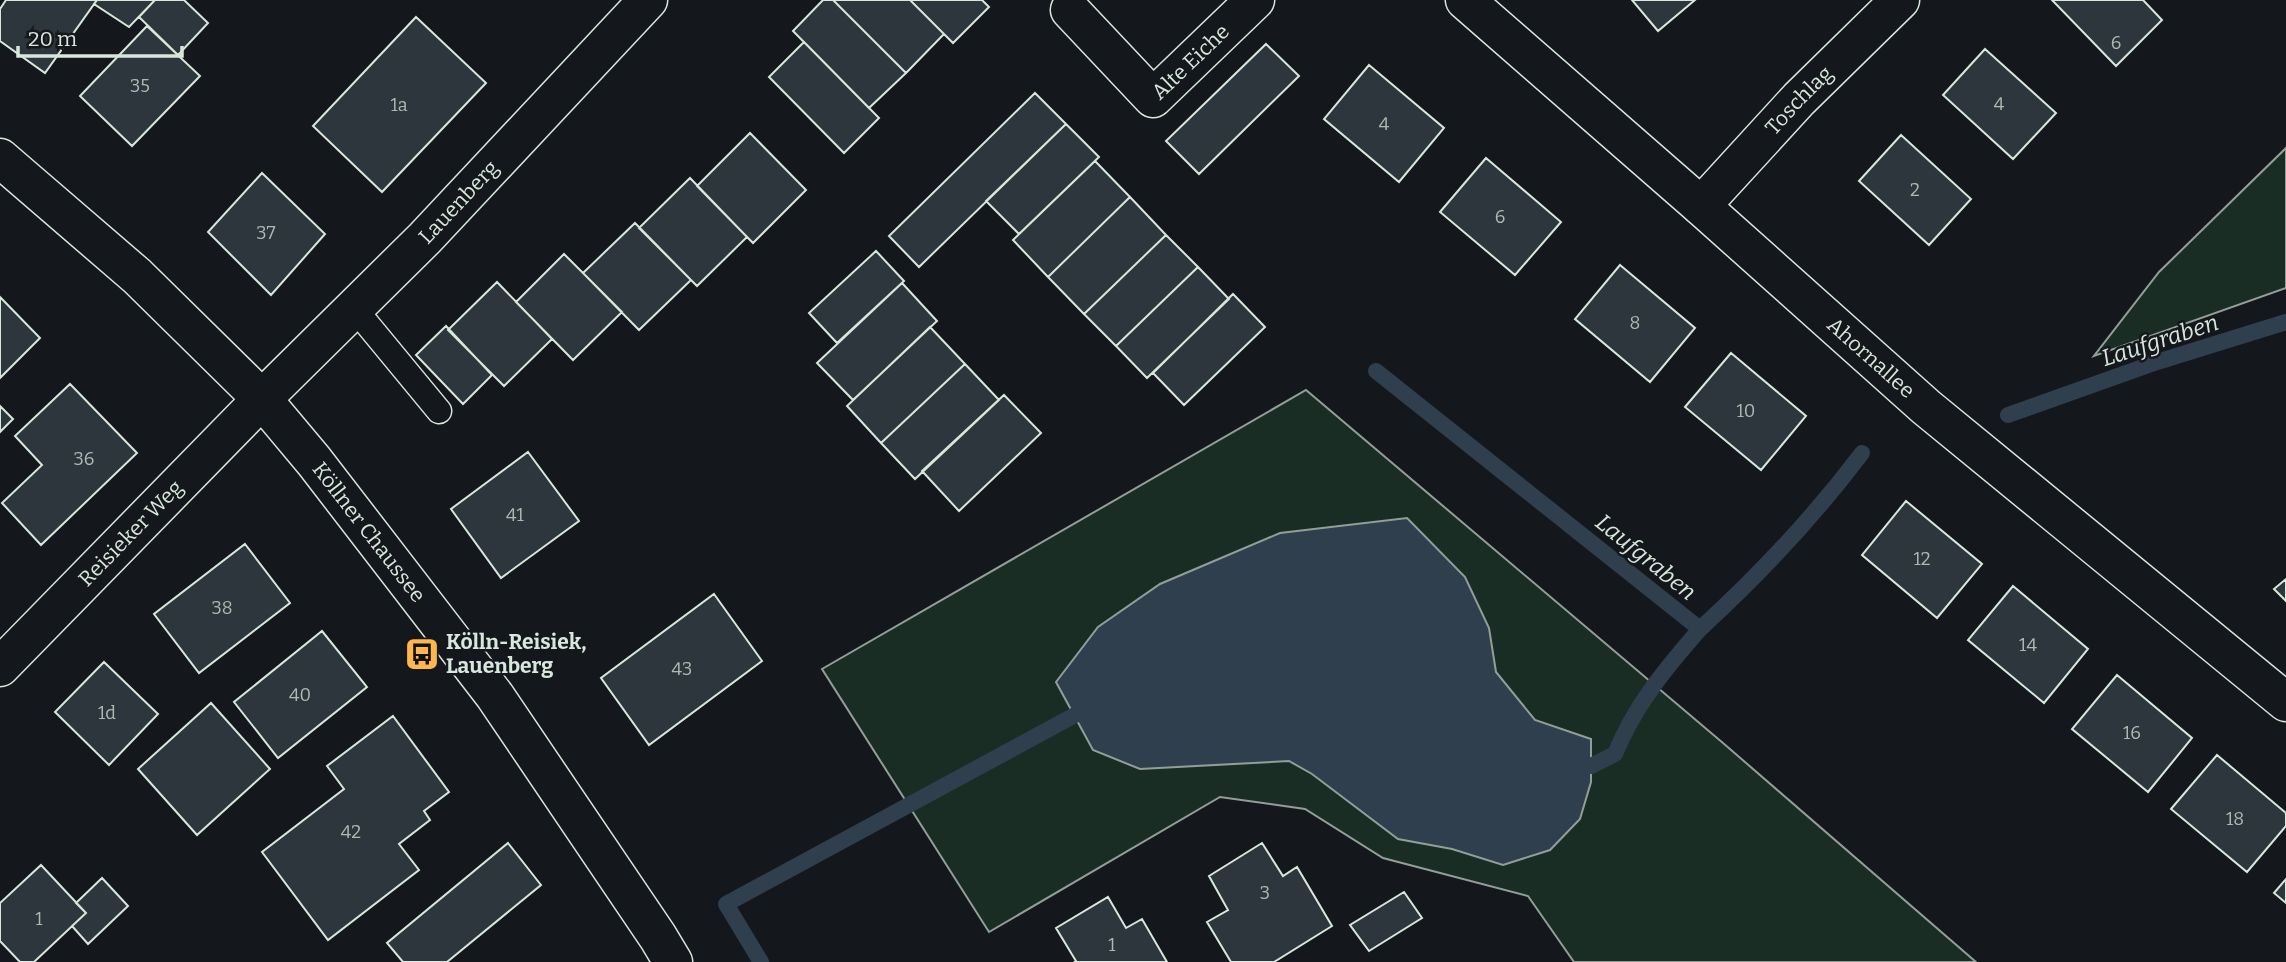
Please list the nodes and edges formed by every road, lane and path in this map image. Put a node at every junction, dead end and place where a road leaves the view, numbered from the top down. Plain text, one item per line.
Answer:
1 (648, 0) edge
2 (1255, 0) edge
3 (1465, 0) edge
4 (1900, 0) edge
5 (1070, 10) dead end
6 (0, 158) edge
7 (1701, 206) junction
8 (354, 308) junction
9 (262, 399) junction
10 (439, 411) dead end
11 (0, 667) edge
12 (2286, 702) edge
13 (673, 962) edge

1 - 8 street, Lauenberg
2 - 5 street, Alte Eiche
3 - 7 street, Ahornallee
4 - 7 street, Toschlag
6 - 9 street, Köllner Chaussee
7 - 12 street, Ahornallee
8 - 9 street, Lauenberg
8 - 10 lane
9 - 11 street, Reisieker Weg
9 - 13 street, Köllner Chaussee

